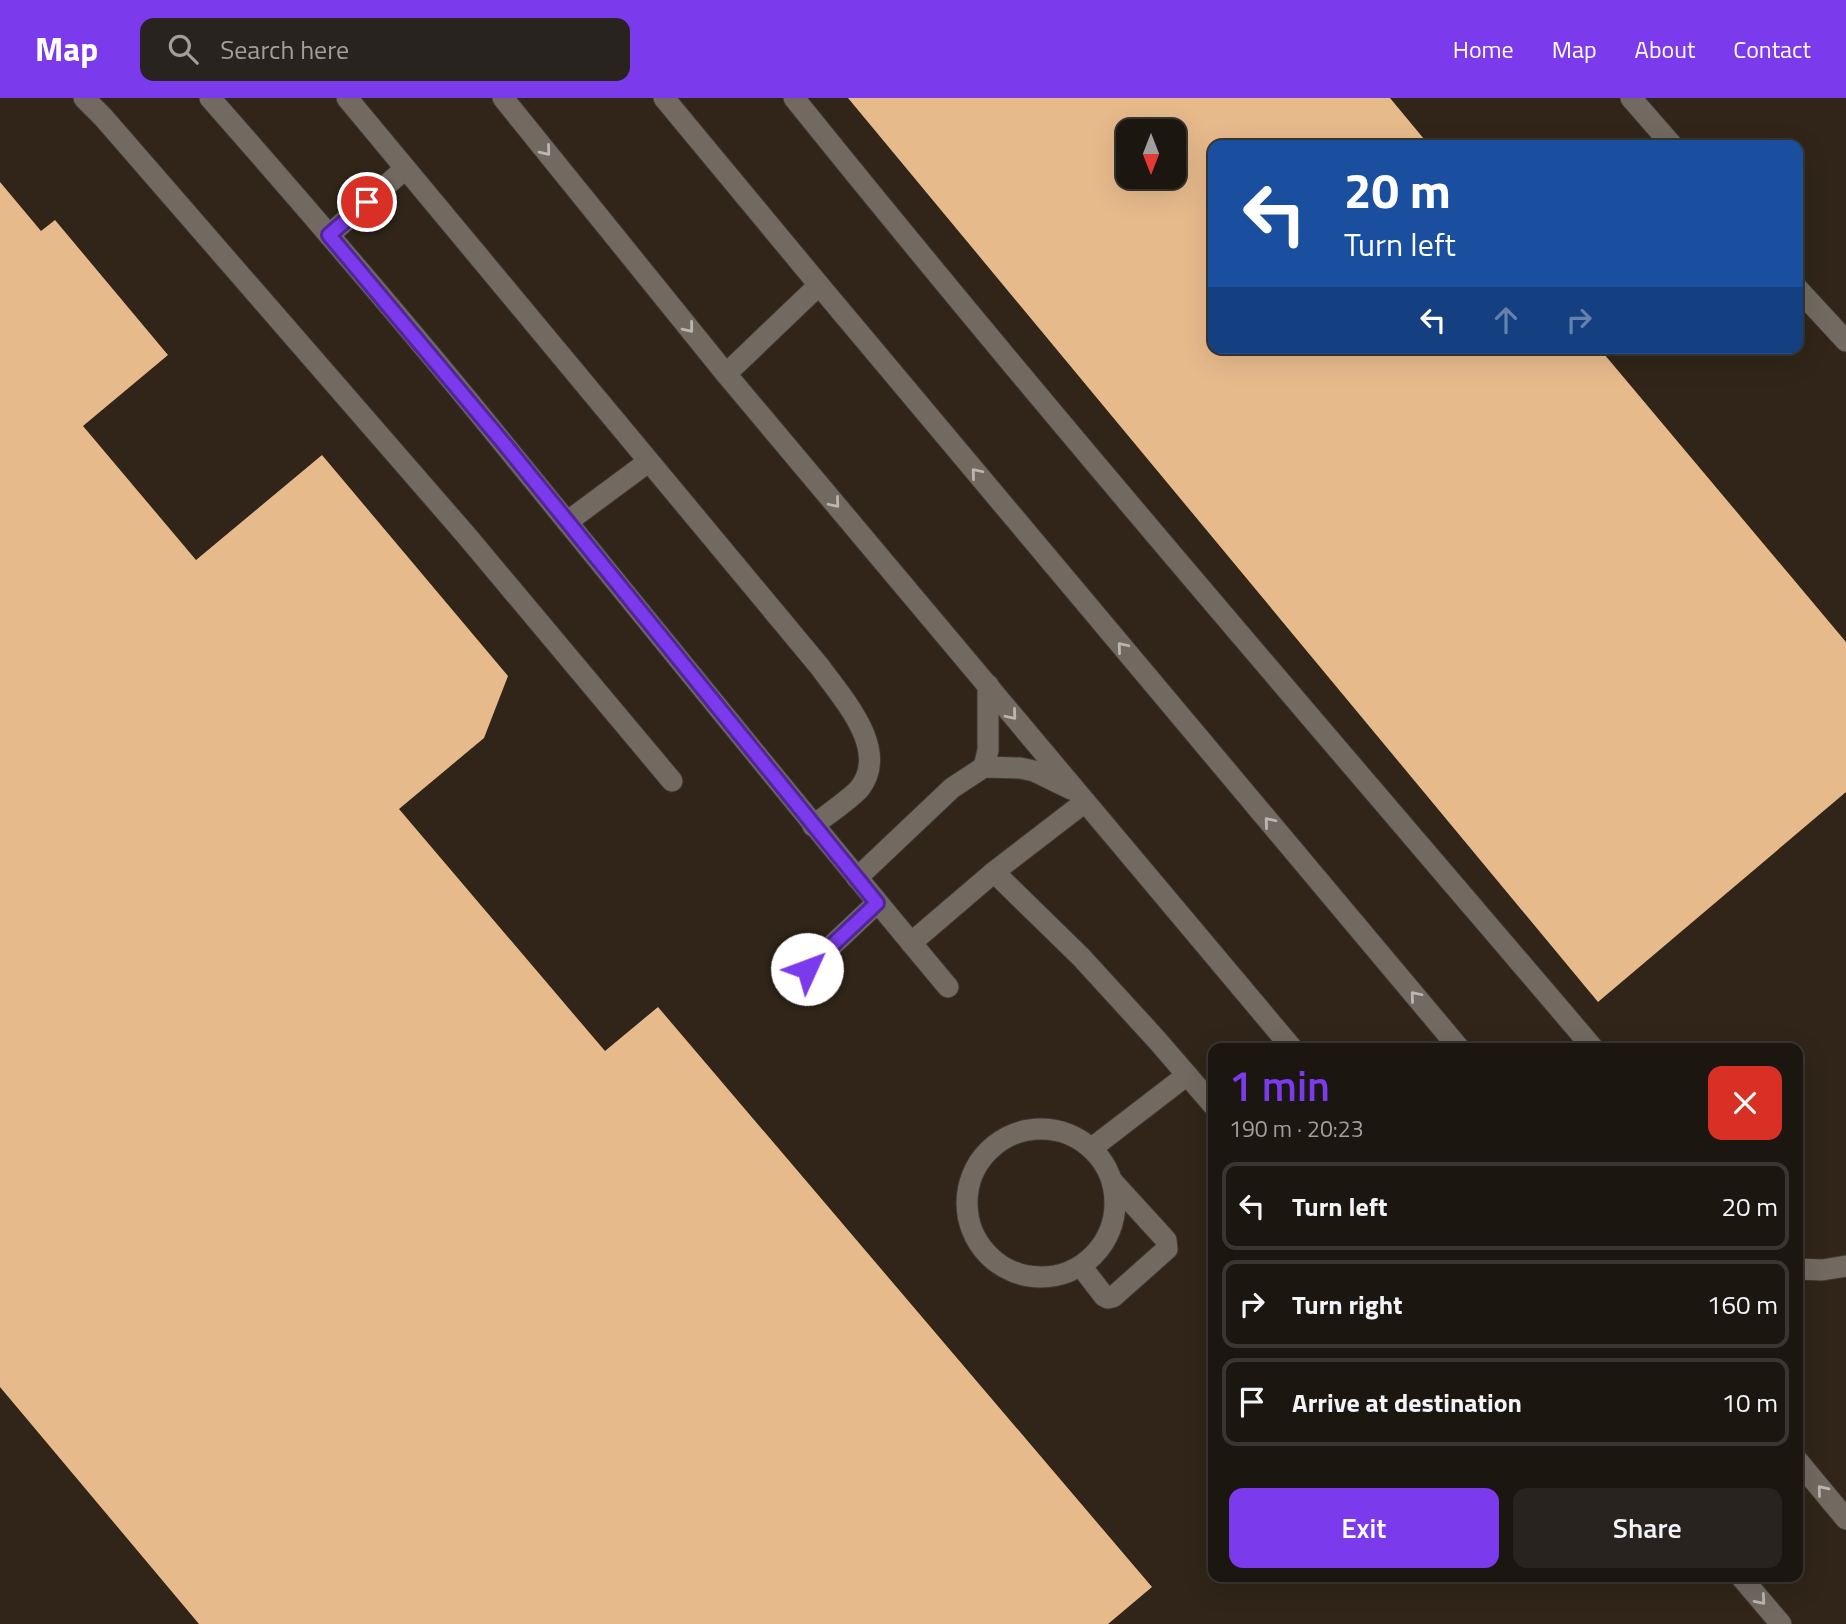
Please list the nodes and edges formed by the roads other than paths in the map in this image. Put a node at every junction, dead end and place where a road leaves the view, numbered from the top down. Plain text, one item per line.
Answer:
1 (84, 98) edge
2 (210, 98) edge
3 (347, 98) edge
4 (503, 98) edge
5 (664, 98) edge
6 (794, 98) edge
7 (1632, 98) edge
8 (1668, 140) edge
9 (405, 169) junction
10 (329, 235) junction
11 (819, 285) junction
12 (1803, 294) edge
13 (1846, 341) edge
14 (726, 374) junction
15 (648, 462) junction
16 (567, 522) junction
17 (988, 685) junction
18 (984, 767) junction
19 (672, 781) dead end
20 (1081, 797) junction
21 (813, 826) junction
22 (993, 872) junction
23 (857, 878) junction
24 (877, 903) junction
25 (911, 943) junction
26 (807, 969) dead end
27 (948, 987) dead end
28 (1288, 1043) edge
29 (1455, 1043) edge
30 (1588, 1043) edge
31 (1187, 1075) junction
32 (1208, 1099) edge
33 (1092, 1148) junction
34 (1113, 1182) junction
35 (1081, 1266) junction
36 (1846, 1266) edge
37 (1803, 1269) edge
38 (1803, 1467) edge
39 (1846, 1519) edge
40 (1745, 1582) edge
41 (1782, 1624) edge

1 - 19 lane
2 - 10 lane
3 - 9 lane
4 -> 14 lane
5 - 11 lane
6 - 30 lane
7 - 8 lane
9 - 10 lane
9 - 15 lane
10 - 16 lane
11 - 14 lane
29 -> 11 lane
12 - 13 lane
14 -> 17 lane
15 - 16 lane
15 - 21 lane
16 - 21 lane
17 - 18 lane
17 -> 20 lane
18 - 20 lane
18 - 23 lane
20 - 22 lane
20 - 28 lane
21 - 23 lane
22 - 25 lane
22 - 31 lane
23 - 24 lane
24 - 25 lane
24 - 26 lane
25 - 27 lane
31 - 32 lane
31 - 33 lane
33 - 34 lane
33 - 35 lane
34 - 35 lane
34 - 35 lane
36 - 37 lane
39 -> 38 lane
40 -> 41 lane

